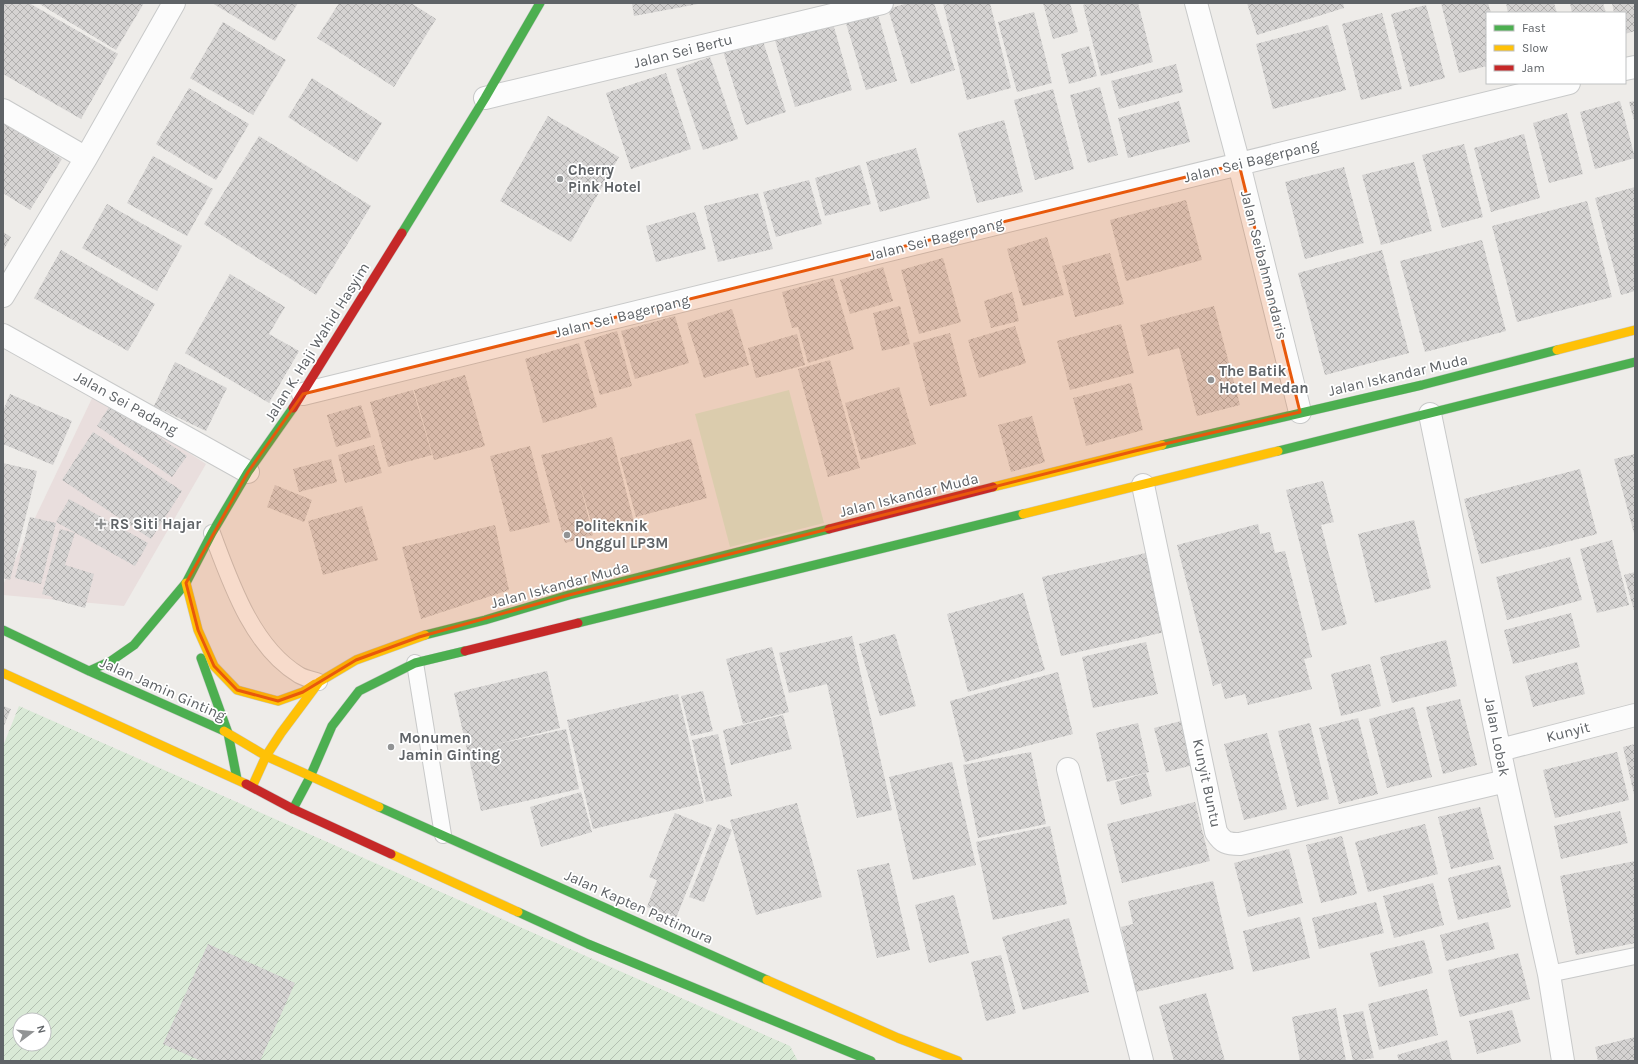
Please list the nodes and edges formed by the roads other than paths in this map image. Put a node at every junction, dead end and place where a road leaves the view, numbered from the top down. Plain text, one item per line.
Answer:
1 (174, 3) edge
2 (540, 3) edge
3 (882, 3) edge
4 (1196, 3) edge
5 (1565, 84) edge
6 (485, 98) junction
7 (3, 110) edge
8 (86, 158) junction
9 (1239, 164) junction
10 (3, 296) edge
11 (1635, 330) edge
12 (3, 335) edge
13 (1635, 362) edge
14 (303, 394) junction
15 (1300, 412) junction
16 (1430, 414) junction
17 (248, 472) junction
18 (1143, 485) junction
19 (212, 533) junction
20 (186, 583) junction
21 (3, 630) edge
22 (415, 663) junction
23 (89, 671) junction
24 (3, 673) edge
25 (319, 682) junction
26 (1635, 715) edge
27 (228, 733) junction
28 (1500, 750) junction
29 (266, 756) junction
30 (1068, 769) dead end
31 (310, 778) junction
32 (237, 779) junction
33 (1506, 781) junction
34 (252, 787) junction
35 (294, 809) junction
36 (444, 835) junction
37 (1635, 956) edge
38 (1549, 974) junction
39 (871, 1061) edge
40 (958, 1061) edge
41 (1142, 1061) edge
42 (1563, 1061) edge

1 - 8 street
2 - 6 main road, Jalan K. Haji Wahid Hasyim
3 - 6 street, Jalan Sei Bertu
4 - 9 street, Jalan Seibahmandaris
5 - 9 street, Jalan Sei Bagerpang
6 - 14 main road, Jalan K. Haji Wahid Hasyim
7 - 8 street
8 - 10 street
9 - 14 street, Jalan Sei Bagerpang
9 - 15 street, Jalan Seibahmandaris
11 - 15 main road, Jalan Iskandar Muda
12 - 17 street, Jalan Sei Padang
13 - 16 main road
14 - 17 main road, Jalan K. Haji Wahid Hasyim
15 - 25 main road, Jalan Iskandar Muda
16 - 18 main road
16 - 28 street, Jalan Lobak
17 - 19 main road, Jalan K. Haji Wahid Hasyim
18 - 22 main road
18 - 33 street, Kunyit Buntu
19 - 20 main road, Jalan K. Haji Wahid Hasyim
19 - 25 lane
20 - 23 main road, Jalan K. Haji Wahid Hasyim
20 - 25 main road
20 - 27 main road
21 - 23 main road, Jalan Jamin Ginting
22 - 31 main road
22 - 36 lane
23 - 27 main road, Jalan Jamin Ginting
24 - 32 main road
25 - 29 main road, Jalan Iskandar Muda
26 - 28 street, Kunyit
27 - 29 main road, Jalan Jamin Ginting
27 - 32 main road
28 - 33 street, Jalan Lobak
29 - 31 main road, Jalan Jamin Ginting
29 - 34 main road, Jalan Iskandar Muda
30 - 41 street
31 - 35 main road
31 - 36 main road, Jalan Kapten Pattimura
32 - 34 main road
33 - 38 street, Jalan Lobak
34 - 35 main road
35 - 39 main road
36 - 40 main road, Jalan Kapten Pattimura
37 - 38 lane
38 - 42 street, Jalan Lobak

